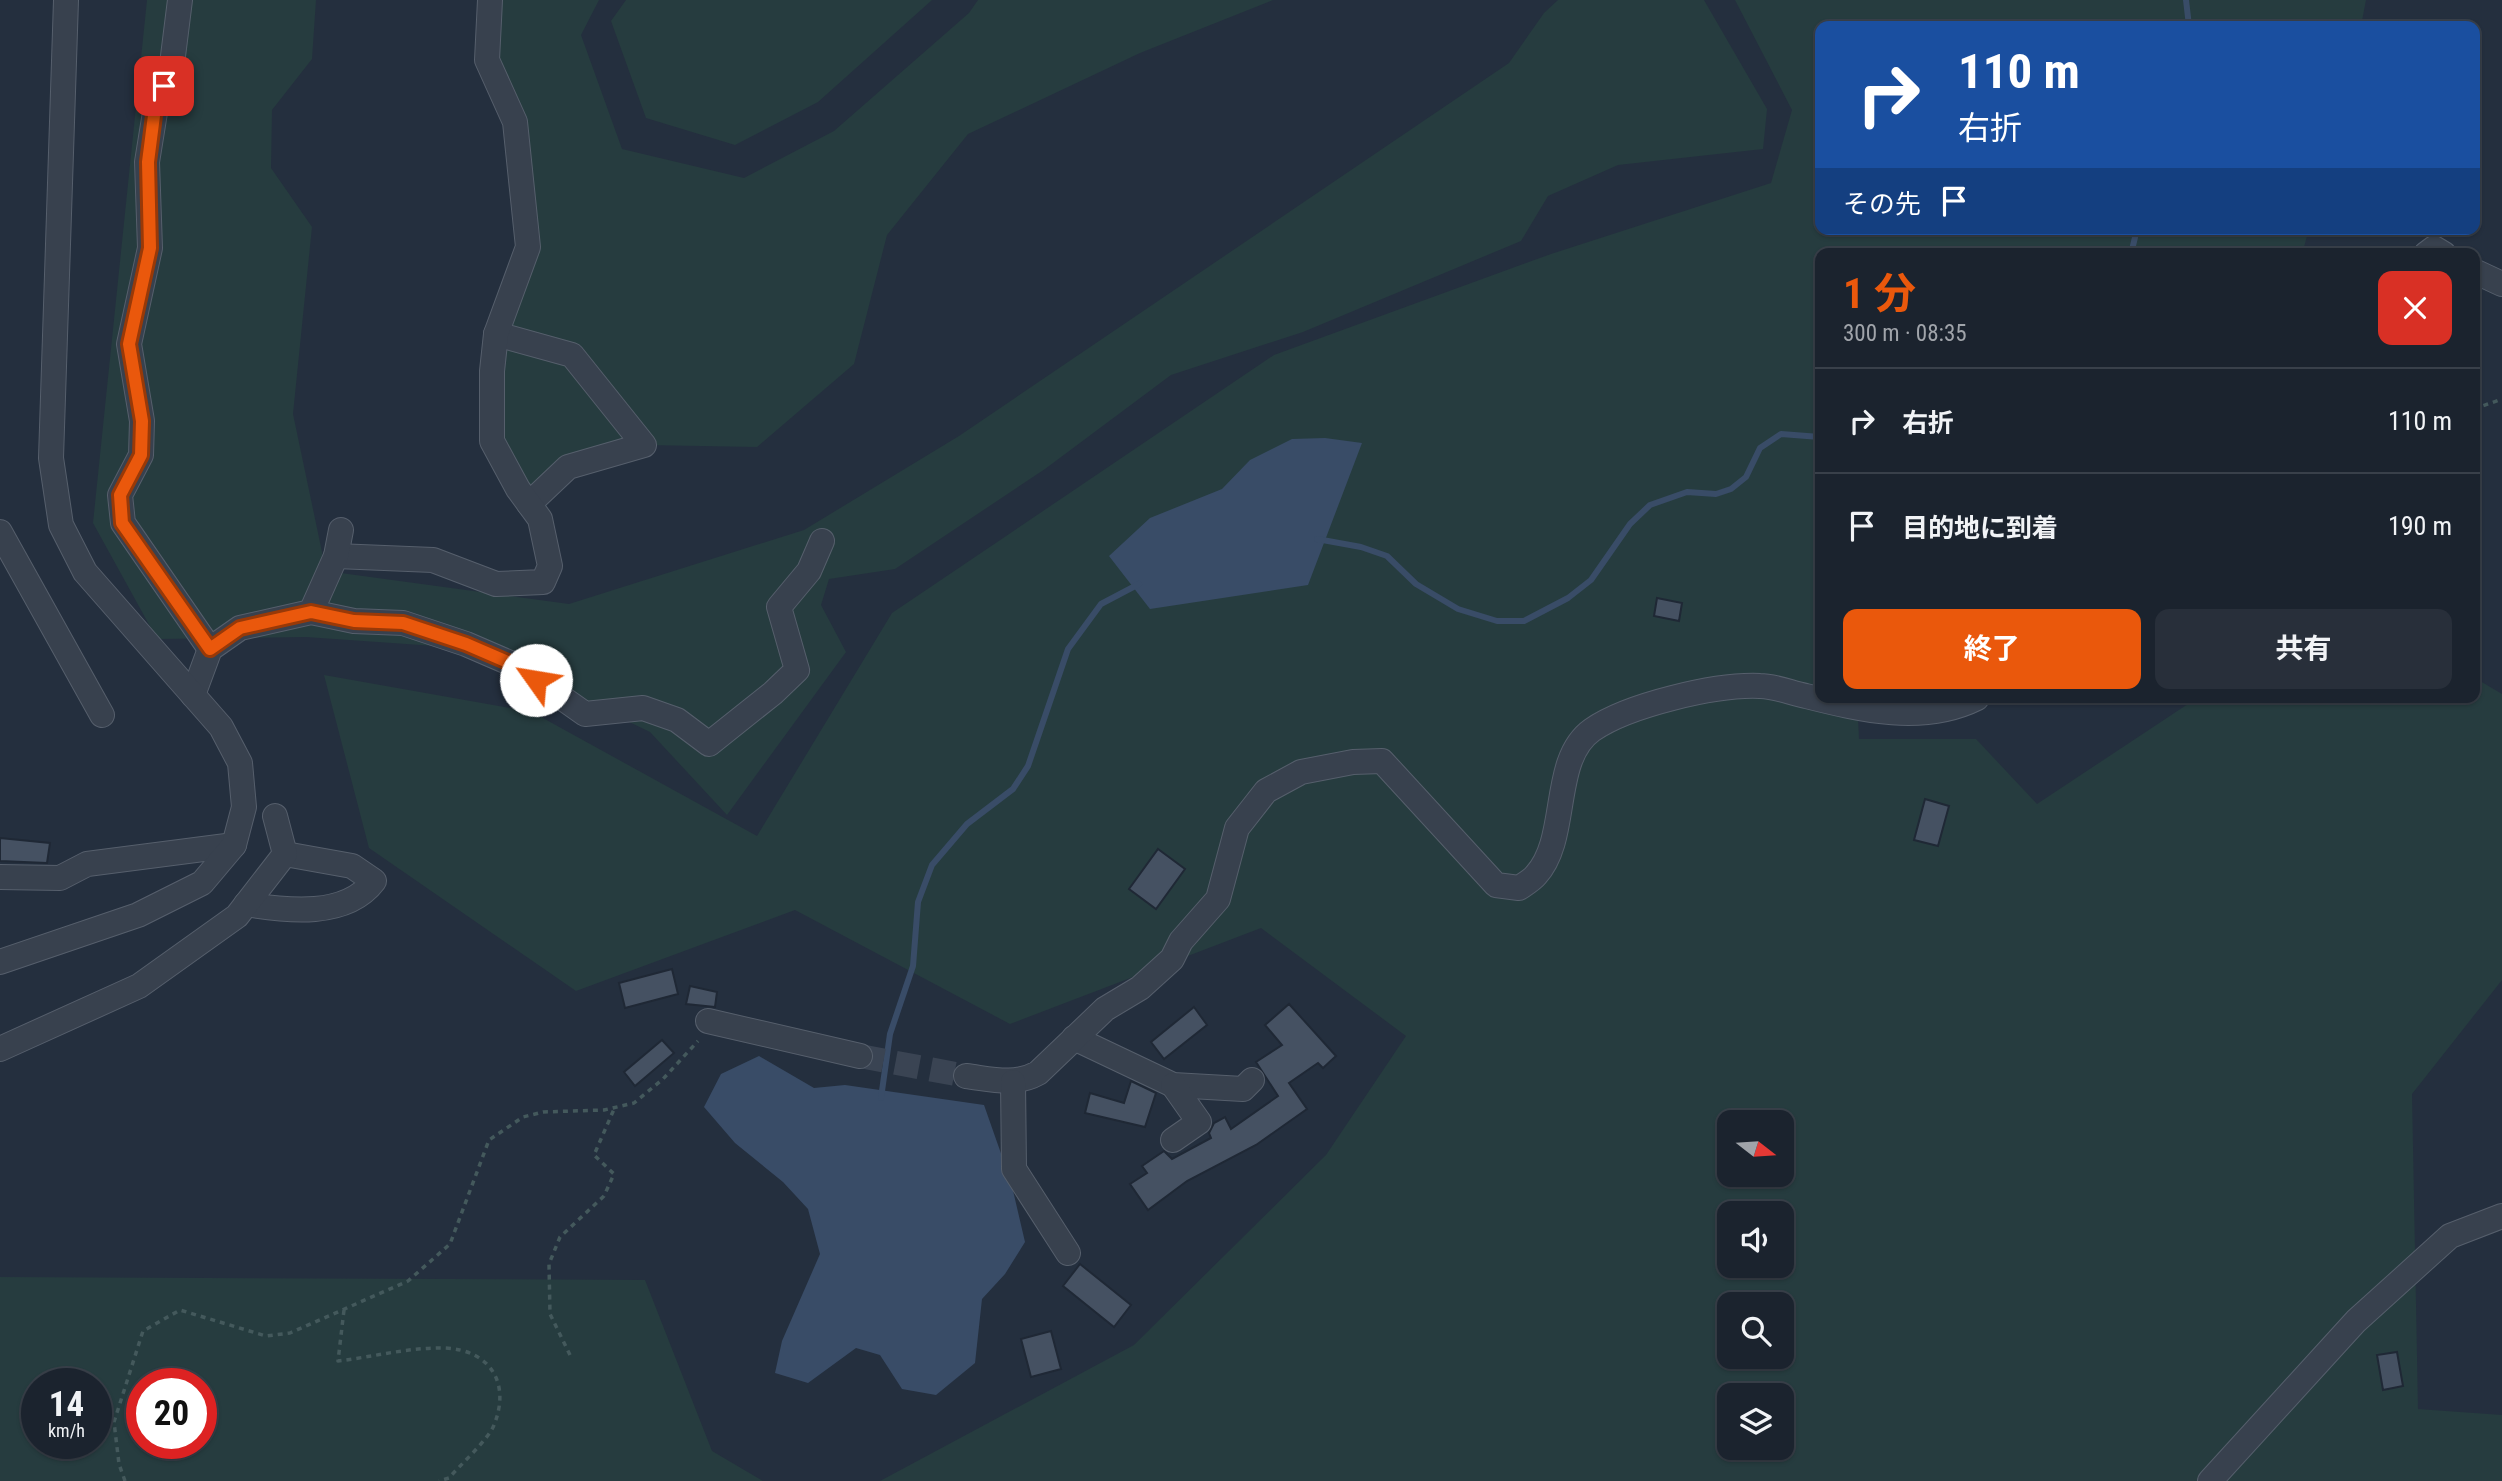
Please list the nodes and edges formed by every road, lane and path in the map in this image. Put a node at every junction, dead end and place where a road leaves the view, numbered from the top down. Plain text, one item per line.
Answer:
1 (66, 0) edge
2 (180, 0) edge
3 (490, 0) edge
4 (2480, 274) edge
5 (2502, 284) edge
6 (496, 334) junction
7 (2502, 399) edge
8 (2480, 407) edge
9 (529, 504) junction
10 (341, 530) dead end
11 (0, 532) edge
12 (821, 541) dead end
13 (336, 556) junction
14 (311, 612) junction
15 (210, 649) junction
16 (193, 695) junction
17 (1815, 698) edge
18 (1836, 703) edge
19 (1965, 703) edge
20 (102, 715) dead end
21 (275, 816) dead end
22 (234, 845) junction
23 (285, 854) junction
24 (0, 877) edge
25 (246, 904) junction
26 (0, 962) edge
27 (709, 1021) joint
28 (1074, 1038) junction
29 (0, 1049) edge
30 (860, 1056) tunnel mouth
31 (966, 1076) tunnel mouth
32 (1252, 1080) dead end
33 (1013, 1082) junction
34 (1173, 1085) junction
35 (615, 1107) junction
36 (1173, 1140) dead end
37 (2502, 1216) edge
38 (1068, 1253) dead end
39 (344, 1310) junction
40 (570, 1355) dead end
41 (125, 1481) edge
42 (439, 1481) edge
43 (2210, 1481) edge

1 - 16 street
2 - 15 street
3 - 6 street
4 - 5 street
6 - 9 street
6 - 9 street
7 - 8 path
9 - 13 street
10 - 13 street
11 - 20 street
12 - 14 street
13 - 14 street
14 - 15 street
15 - 16 street
16 - 22 street
17 - 28 street
18 - 19 street
21 - 23 street
22 - 24 street
22 - 26 street
23 - 25 street
23 - 25 street
25 - 29 street
27 - 30 street
27 - 35 path
28 - 33 street
28 - 34 street
31 - 33 street
32 - 34 street
33 - 38 street
34 - 36 street
35 - 39 path
35 - 40 path
37 - 43 street
39 - 41 path
39 - 42 path

